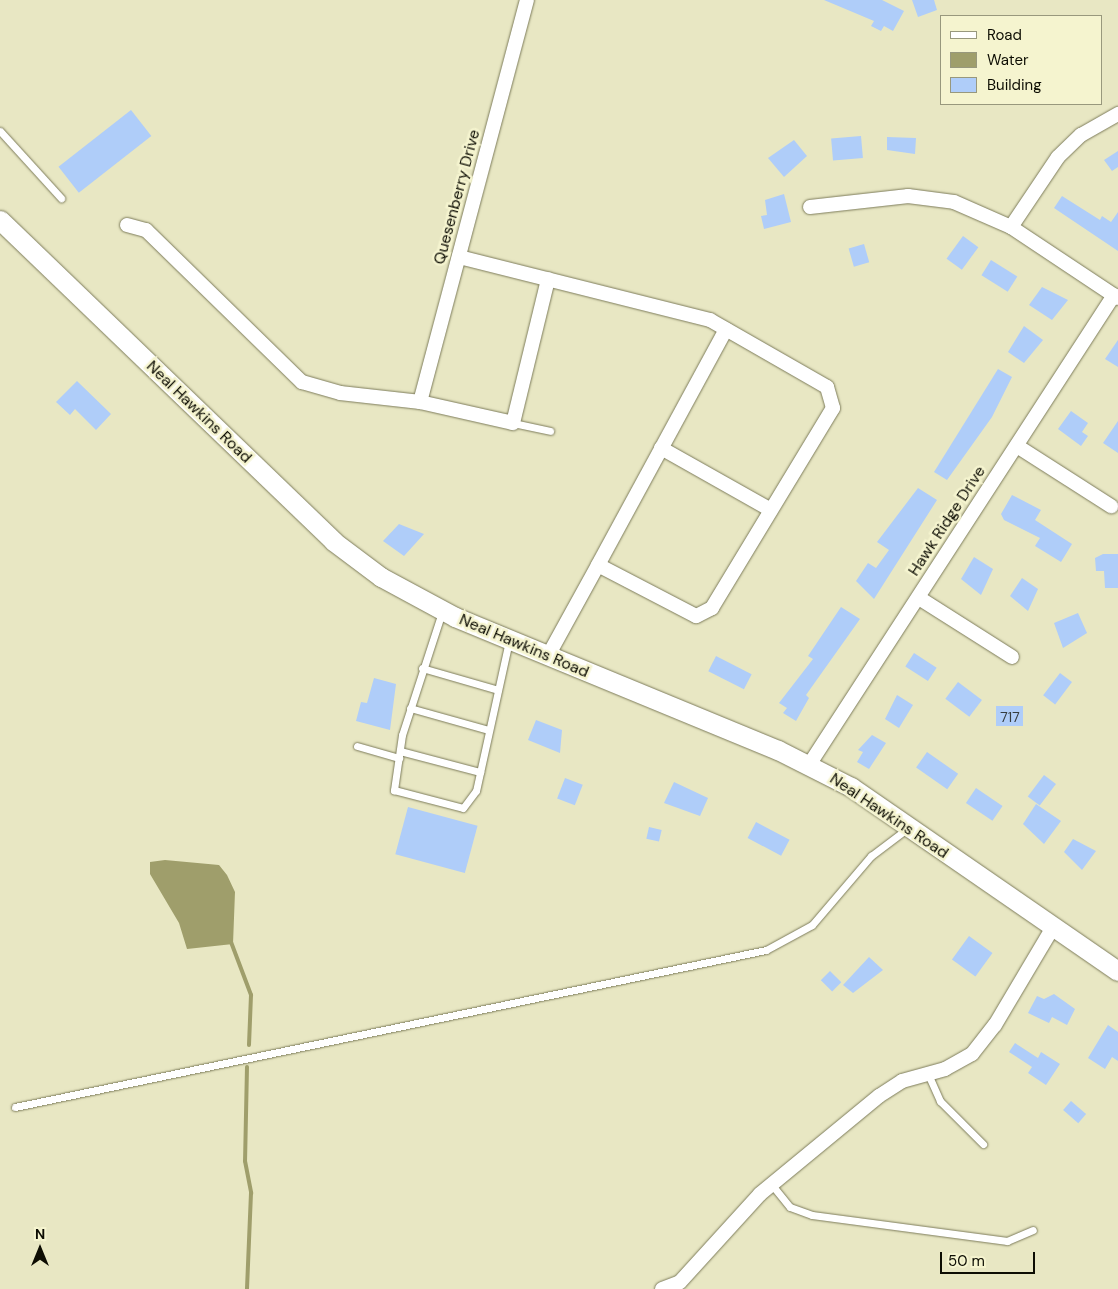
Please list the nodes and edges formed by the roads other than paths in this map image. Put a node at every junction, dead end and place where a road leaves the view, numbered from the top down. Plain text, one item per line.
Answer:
1 (527, 0) edge
2 (1118, 114) edge
3 (0, 132) edge
4 (61, 198) dead end
5 (810, 207) dead end
6 (0, 220) edge
7 (127, 225) dead end
8 (1011, 228) junction
9 (459, 257) junction
10 (548, 279) junction
11 (1116, 296) edge
12 (726, 328) junction
13 (420, 402) junction
14 (513, 423) junction
15 (550, 431) dead end
16 (1017, 446) junction
17 (662, 448) junction
18 (1111, 506) dead end
19 (771, 510) junction
20 (598, 566) junction
21 (919, 598) junction
22 (442, 611) junction
23 (510, 640) junction
24 (548, 656) junction
25 (1012, 657) dead end
26 (422, 668) junction
27 (498, 690) junction
28 (410, 708) junction
29 (489, 730) junction
30 (357, 746) dead end
31 (399, 754) junction
32 (809, 765) junction
33 (480, 772) junction
34 (910, 827) junction
35 (1052, 929) junction
36 (1118, 971) edge
37 (928, 1074) junction
38 (15, 1106) dead end
39 (983, 1144) dead end
40 (772, 1184) junction
41 (1033, 1230) dead end
42 (662, 1289) edge

1 - 9 street, Quesenberry Drive
2 - 8 street
3 - 4 lane
5 - 8 street
6 - 22 street, Neal Hawkins Road
7 - 13 street
8 - 11 street
9 - 10 street
9 - 13 street, Quesenberry Drive
10 - 12 street
10 - 14 street
11 - 16 street, Hawk Ridge Drive
12 - 17 street
12 - 19 street
13 - 14 street
14 - 15 lane
16 - 18 street
16 - 21 street, Hawk Ridge Drive
17 - 19 street
17 - 20 street
19 - 20 street
20 - 24 street
21 - 25 street
21 - 32 street, Hawk Ridge Drive
22 - 23 street, Neal Hawkins Road
22 - 26 lane
23 - 24 street, Neal Hawkins Road
23 - 27 lane
24 - 32 street, Neal Hawkins Road
26 - 27 lane
26 - 28 lane
27 - 29 lane
28 - 29 lane
28 - 31 lane
29 - 33 lane
30 - 31 lane
31 - 33 lane
31 - 33 lane
32 - 34 street, Neal Hawkins Road
34 - 35 street, Neal Hawkins Road
34 - 38 lane
35 - 36 street, Neal Hawkins Road
35 - 37 street
37 - 39 lane
37 - 40 street
40 - 41 lane
40 - 42 street

